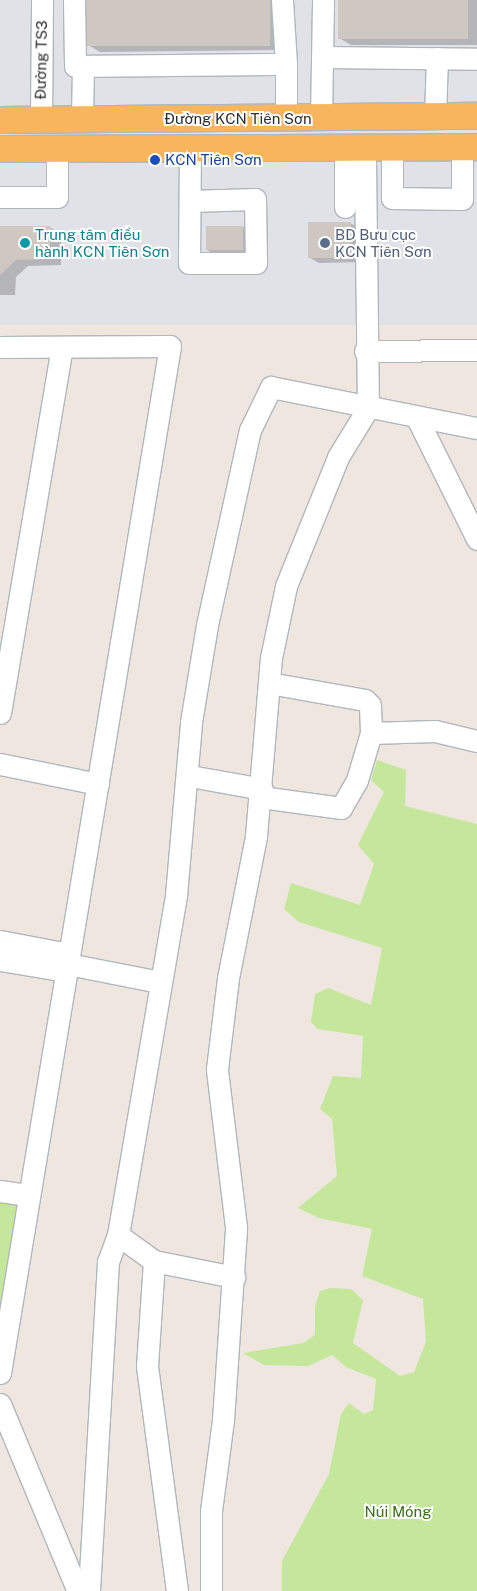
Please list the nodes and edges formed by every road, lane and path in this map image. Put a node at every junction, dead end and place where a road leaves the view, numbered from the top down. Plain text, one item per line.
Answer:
1 (42, 0) edge
2 (74, 0) edge
3 (282, 0) edge
4 (323, 0) edge
5 (324, 57) junction
6 (437, 58) junction
7 (477, 59) edge
8 (286, 64) junction
9 (83, 66) junction
10 (435, 116) junction
11 (477, 116) edge
12 (286, 118) junction
13 (321, 118) junction
14 (0, 120) edge
15 (82, 120) junction
16 (41, 121) junction
17 (355, 147) junction
18 (392, 147) junction
19 (49, 148) junction
20 (190, 148) junction
21 (0, 149) edge
22 (472, 152) edge
23 (477, 194) edge
24 (0, 197) edge
25 (190, 201) dead end
26 (345, 207) dead end
27 (0, 347) edge
28 (62, 347) junction
29 (365, 350) junction
30 (477, 350) edge
31 (368, 408) junction
32 (417, 418) junction
33 (477, 428) edge
34 (475, 530) edge
35 (269, 683) junction
36 (0, 713) edge
37 (371, 732) junction
38 (474, 735) edge
39 (0, 764) edge
40 (190, 776) junction
41 (98, 784) junction
42 (261, 793) junction
43 (0, 941) edge
44 (0, 960) edge
45 (68, 964) junction
46 (160, 982) junction
47 (0, 1191) edge
48 (29, 1195) junction
49 (118, 1235) junction
50 (154, 1261) junction
51 (234, 1277) junction
52 (0, 1373) edge
53 (0, 1404) edge
54 (78, 1591) edge
55 (89, 1591) edge
56 (177, 1591) edge
57 (211, 1591) edge

1 - 16 street, Đường TS3
2 - 9 street
3 - 8 street
4 - 5 street
5 - 6 street
5 - 13 street
6 - 7 street
6 - 10 street
8 - 9 street
8 - 12 street
9 - 15 street
10 - 11 main road, Đường KCN Tiên Sơn
10 - 13 main road, Đường KCN Tiên Sơn
12 - 13 main road, Đường KCN Tiên Sơn
12 - 15 main road, Đường KCN Tiên Sơn
14 - 16 main road, Đường KCN Tiên Sơn
15 - 16 main road, Đường KCN Tiên Sơn
16 - 19 main road
17 - 18 main road, Đường KCN Tiên Sơn
17 - 20 main road, Đường KCN Tiên Sơn
17 - 26 street
17 - 29 street
18 - 22 main road, Đường KCN Tiên Sơn
18 - 22 street
19 - 20 main road, Đường KCN Tiên Sơn
19 - 21 main road, Đường KCN Tiên Sơn
19 - 24 street
20 - 25 street
22 - 23 street
27 - 28 street
28 - 36 street
28 - 41 street
29 - 30 street
29 - 31 street
31 - 32 street
31 - 35 street
31 - 40 street
32 - 33 street
32 - 34 street
35 - 37 street
35 - 42 street
37 - 38 street
37 - 42 street
39 - 41 street
40 - 42 street
40 - 46 street
41 - 45 street
42 - 51 street
43 - 45 street
44 - 45 street
45 - 46 street
45 - 48 street
46 - 49 street
47 - 48 street
48 - 52 street
49 - 50 street
49 - 55 street
50 - 51 street
50 - 56 street
51 - 57 street
53 - 54 street

